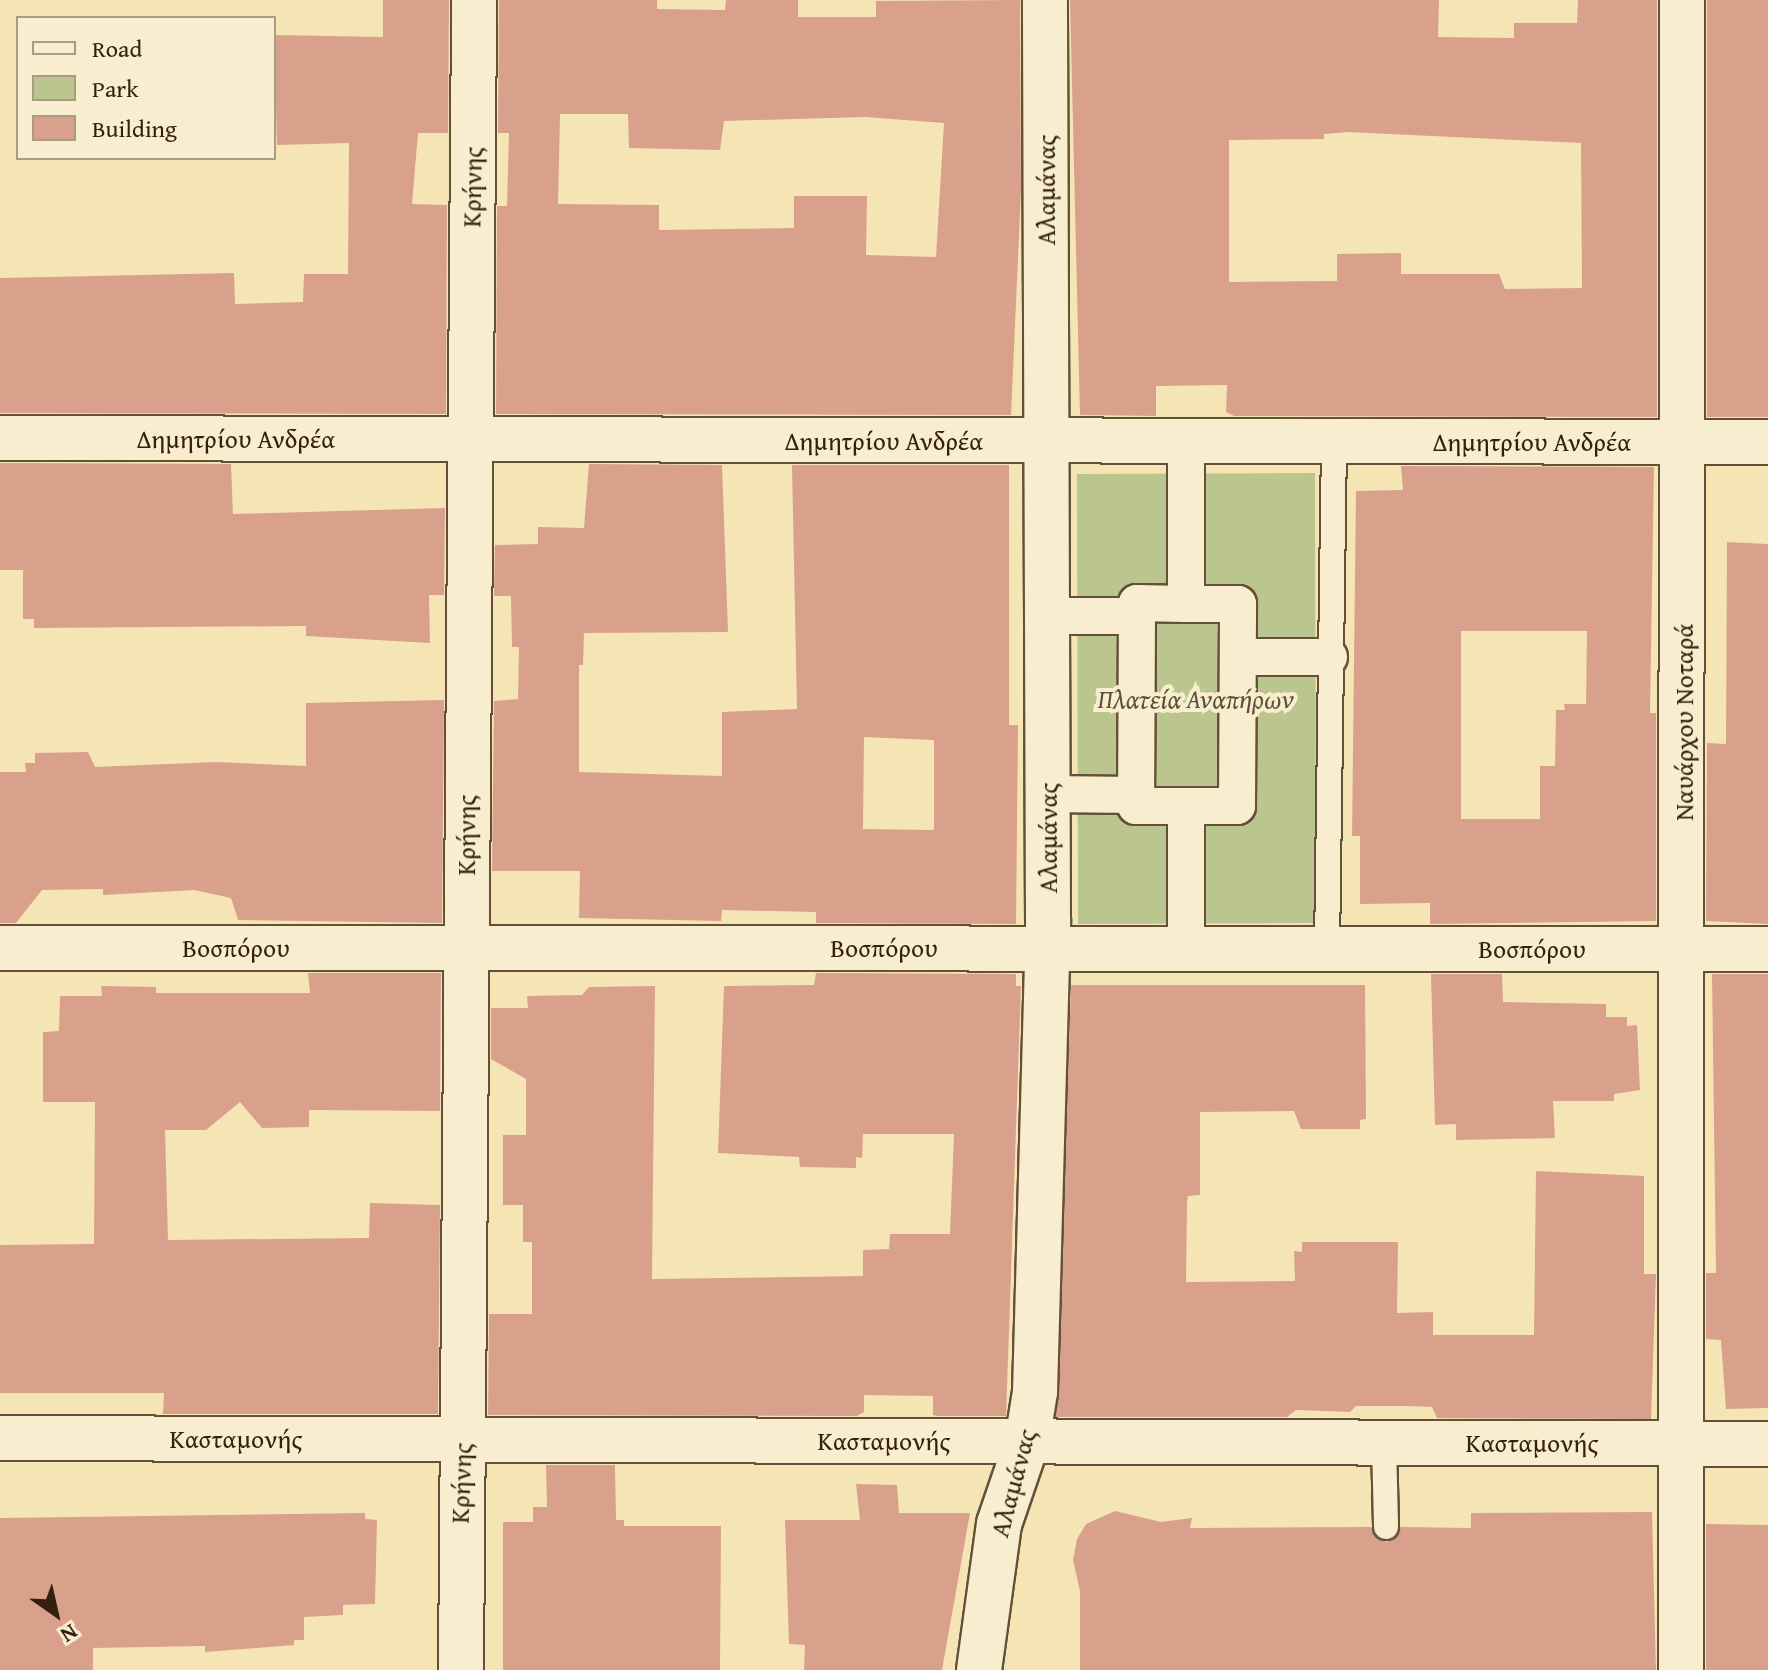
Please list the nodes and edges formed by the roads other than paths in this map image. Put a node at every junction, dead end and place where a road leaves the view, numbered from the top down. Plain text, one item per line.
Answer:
1 (474, 0) edge
2 (1045, 0) edge
3 (1682, 0) edge
4 (0, 438) edge
5 (469, 440) junction
6 (1049, 441) junction
7 (1186, 441) junction
8 (1334, 441) junction
9 (1684, 442) junction
10 (1768, 442) edge
11 (1186, 604) junction
12 (1047, 616) junction
13 (1137, 616) junction
14 (1239, 657) junction
15 (1329, 657) junction
16 (1047, 794) junction
17 (1136, 795) junction
18 (1186, 806) junction
19 (0, 948) edge
20 (465, 948) junction
21 (1045, 949) junction
22 (1186, 949) junction
23 (1327, 949) junction
24 (1684, 949) junction
25 (1768, 949) edge
26 (0, 1438) edge
27 (464, 1440) junction
28 (1027, 1442) junction
29 (1384, 1443) junction
30 (1680, 1444) junction
31 (1768, 1444) edge
32 (1386, 1527) dead end
33 (461, 1670) edge
34 (979, 1670) edge
35 (1681, 1670) edge

1 - 5 street, Κρήνης
2 - 6 street, Αλαμάνας
3 - 9 street, Ναυάρχου Νοταρά
4 - 5 street, Δημητρίου Ανδρέα
5 - 6 street, Δημητρίου Ανδρέα
5 - 20 street, Κρήνης
6 - 7 street, Δημητρίου Ανδρέα
6 - 12 street, Αλαμάνας
7 - 8 street, Δημητρίου Ανδρέα
7 - 11 street
8 - 9 street, Δημητρίου Ανδρέα
8 - 15 lane
9 - 10 street, Δημητρίου Ανδρέα
9 - 24 street, Ναυάρχου Νοταρά
11 - 13 street
11 - 14 street
12 - 13 street
12 - 16 street, Αλαμάνας
13 - 17 street
14 - 15 street
14 - 18 street
15 - 23 lane
16 - 17 street
16 - 21 street, Αλαμάνας
17 - 18 street
18 - 22 street
19 - 20 street, Βοσπόρου
20 - 21 street, Βοσπόρου
20 - 27 street, Κρήνης
21 - 22 street, Βοσπόρου
21 - 28 street, Αλαμάνας
22 - 23 street, Βοσπόρου
23 - 24 street, Βοσπόρου
24 - 25 street, Βοσπόρου
24 - 30 street, Ναυάρχου Νοταρά
26 - 27 street, Κασταμονής
27 - 28 street, Κασταμονής
27 - 33 street, Κρήνης
28 - 29 street, Κασταμονής
28 - 34 street, Αλαμάνας
29 - 30 street, Κασταμονής
29 - 32 lane
30 - 31 street, Κασταμονής
30 - 35 street, Ναυάρχου Νοταρά

